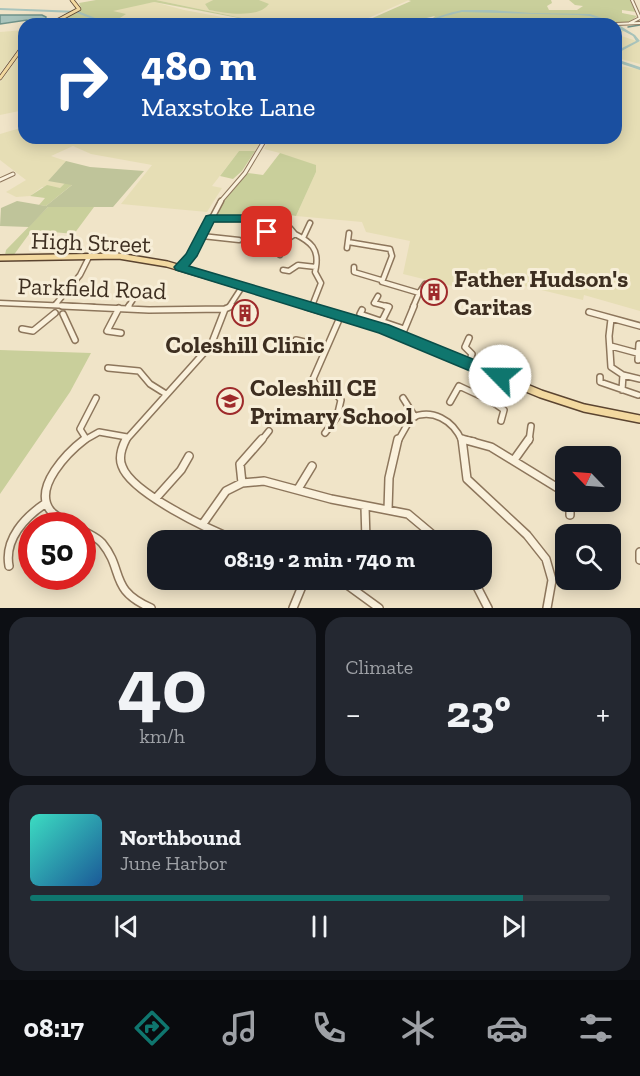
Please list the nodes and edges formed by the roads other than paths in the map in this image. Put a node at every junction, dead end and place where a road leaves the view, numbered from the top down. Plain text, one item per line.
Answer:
1 (72, 0) edge
2 (632, 0) edge
3 (64, 18) edge
4 (636, 21) junction
5 (622, 23) edge
6 (630, 23) junction
7 (640, 23) edge
8 (18, 53) edge
9 (0, 78) edge
10 (263, 144) edge
11 (13, 174) dead end
12 (0, 180) edge
13 (210, 219) junction
14 (310, 223) dead end
15 (275, 227) dead end
16 (267, 232) dead end
17 (349, 233) dead end
18 (295, 234) junction
19 (202, 236) junction
20 (303, 238) junction
21 (239, 240) dead end
22 (348, 242) junction
23 (347, 248) dead end
24 (90, 255) junction
25 (280, 255) dead end
26 (0, 258) edge
27 (180, 267) junction
28 (316, 267) junction
29 (283, 270) dead end
30 (354, 272) dead end
31 (381, 280) junction
32 (425, 284) dead end
33 (242, 287) junction
34 (124, 292) dead end
35 (138, 292) junction
36 (155, 293) dead end
37 (419, 293) junction
38 (378, 296) dead end
39 (0, 303) edge
40 (55, 306) junction
41 (312, 306) junction
42 (72, 307) junction
43 (119, 308) junction
44 (128, 309) junction
45 (225, 309) junction
46 (362, 310) dead end
47 (589, 312) dead end
48 (55, 313) junction
49 (63, 314) junction
50 (341, 315) junction
51 (610, 319) junction
52 (382, 321) junction
53 (640, 326) edge
54 (22, 329) dead end
55 (403, 332) junction
56 (121, 333) dead end
57 (469, 338) dead end
58 (75, 340) dead end
59 (297, 340) dead end
60 (639, 344) edge
61 (611, 346) junction
62 (326, 347) junction
63 (637, 353) junction
64 (638, 360) dead end
65 (469, 363) junction
66 (108, 368) dead end
67 (624, 375) junction
68 (500, 376) junction
69 (600, 377) dead end
70 (640, 379) edge
71 (622, 390) junction
72 (166, 393) junction
73 (638, 395) dead end
74 (96, 398) dead end
75 (403, 398) dead end
76 (491, 401) junction
77 (450, 402) dead end
78 (415, 417) junction
79 (640, 419) edge
80 (501, 421) dead end
81 (531, 426) dead end
82 (269, 431) dead end
83 (326, 433) dead end
84 (85, 437) junction
85 (127, 437) junction
86 (462, 439) junction
87 (189, 456) dead end
88 (514, 460) junction
89 (312, 466) dead end
90 (242, 483) junction
91 (555, 484) edge
92 (298, 489) junction
93 (156, 498) junction
94 (46, 503) junction
95 (365, 507) junction
96 (388, 510) junction
97 (52, 512) edge
98 (571, 512) edge
99 (570, 515) dead end
100 (202, 525) junction
101 (213, 530) edge
102 (366, 530) edge
103 (427, 530) edge
104 (96, 538) edge
105 (640, 552) edge
106 (640, 560) edge
107 (9, 566) dead end
108 (300, 590) edge
109 (355, 590) edge
110 (478, 590) edge
111 (151, 608) edge
112 (293, 608) edge
113 (379, 608) edge
114 (488, 608) edge
115 (546, 608) edge

1 - 3 main road
2 - 4 street
4 - 6 street
4 - 7 street
5 - 6 street
6 - 7 street
8 - 9 main road
10 - 13 street
11 - 12 street
13 - 16 street
13 - 19 street
14 - 20 street
15 - 18 street
17 - 22 street
18 - 20 street
18 - 25 street
19 - 21 street
19 - 27 street
20 - 28 street
22 - 23 street
22 - 31 street
24 - 26 main road, High Street
24 - 27 main road, High Street
24 - 40 street
27 - 33 main road, High Street
28 - 29 street
28 - 41 street
30 - 31 street
31 - 37 street
32 - 37 street
33 - 41 main road, High Street
33 - 45 street
34 - 35 street
35 - 36 street
35 - 44 street
37 - 55 street
38 - 52 street
39 - 40 street, Parkfield Road
40 - 42 street, Parkfield Road
40 - 48 street
41 - 50 main road, High Street
42 - 43 street, Parkfield Road
42 - 49 street
43 - 44 street, Parkfield Road
43 - 56 street
44 - 45 street, Parkfield Road
45 - 72 street
46 - 52 street
47 - 51 street
48 - 49 street
48 - 54 street
49 - 58 street
50 - 55 main road, High Street
50 - 62 street
51 - 53 street
51 - 61 street
52 - 55 street
55 - 65 main road, High Street
57 - 65 street
59 - 62 street
60 - 63 street
61 - 63 street
61 - 67 street
62 - 83 street
63 - 64 street
65 - 68 main road, High Street
66 - 72 street
67 - 70 street
67 - 71 street
68 - 76 street
68 - 79 main road, High Street
69 - 71 street
71 - 73 street
72 - 85 street
74 - 84 street
75 - 78 street
76 - 77 street
76 - 80 street
78 - 86 street
78 - 96 street
81 - 88 street
82 - 90 street
84 - 85 street
84 - 94 street
85 - 93 street
86 - 88 street
86 - 115 street
87 - 93 street
88 - 91 street
89 - 92 street
90 - 92 street
90 - 100 street
92 - 95 street
93 - 100 street
94 - 97 street
94 - 107 street
95 - 96 street
95 - 102 street
96 - 103 street
98 - 99 street
100 - 101 street
104 - 111 street
105 - 106 street
108 - 112 street
109 - 113 street
110 - 114 street

